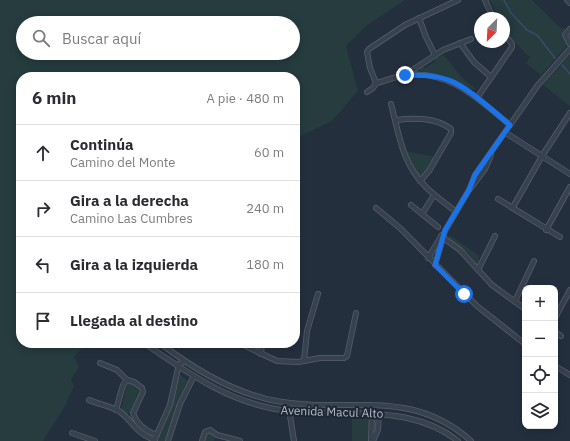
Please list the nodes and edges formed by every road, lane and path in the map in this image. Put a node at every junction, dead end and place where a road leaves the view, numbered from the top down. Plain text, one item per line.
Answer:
1 (458, 0) edge
2 (485, 0) edge
3 (567, 0) edge
4 (570, 3) edge
5 (491, 12) edge
6 (419, 18) junction
7 (570, 29) edge
8 (471, 39) dead end
9 (510, 42) edge
10 (460, 43) junction
11 (570, 44) edge
12 (570, 49) edge
13 (435, 55) junction
14 (420, 66) junction
15 (405, 75) junction
16 (422, 76) junction
17 (491, 77) junction
18 (376, 83) junction
19 (367, 92) dead end
20 (477, 98) junction
21 (391, 104) dead end
22 (570, 113) edge
23 (396, 120) junction
24 (510, 125) junction
25 (506, 132) junction
26 (542, 156) junction
27 (570, 174) edge
28 (420, 181) junction
29 (570, 187) edge
30 (434, 195) junction
31 (498, 198) dead end
32 (411, 205) dead end
33 (513, 207) junction
34 (376, 208) dead end
35 (456, 212) junction
36 (422, 214) junction
37 (438, 227) dead end
38 (546, 230) junction
39 (495, 236) dead end
40 (442, 237) junction
41 (560, 237) dead end
42 (428, 258) junction
43 (534, 261) dead end
44 (435, 265) junction
45 (478, 270) junction
46 (570, 290) edge
47 (318, 294) dead end
48 (515, 301) junction
49 (522, 307) edge
50 (558, 312) edge
51 (356, 313) dead end
52 (558, 334) edge
53 (561, 336) dead end
54 (522, 342) edge
55 (152, 348) edge
56 (160, 348) edge
57 (166, 348) edge
58 (249, 348) edge
59 (262, 348) edge
60 (159, 353) junction
61 (261, 354) junction
62 (185, 361) junction
63 (304, 361) junction
64 (100, 363) dead end
65 (179, 367) junction
66 (558, 368) edge
67 (570, 375) edge
68 (194, 376) junction
69 (128, 380) junction
70 (222, 383) junction
71 (218, 390) junction
72 (90, 400) dead end
73 (288, 403) junction
74 (116, 410) junction
75 (290, 411) junction
76 (133, 413) junction
77 (372, 413) junction
78 (378, 413) junction
79 (127, 417) junction
80 (372, 427) junction
81 (378, 428) junction
82 (72, 433) dead end
83 (217, 435) junction
84 (155, 438) edge
85 (96, 441) edge
86 (168, 441) edge
87 (202, 441) edge
88 (216, 441) edge
89 (240, 441) edge
90 (294, 441) edge
91 (372, 441) edge
92 (458, 441) edge
93 (471, 441) edge

1 - 6 street
2 - 5 street
3 - 4 street
6 - 13 street
6 - 18 street
7 - 11 street
8 - 10 street
9 - 17 street
10 - 13 street
10 - 17 street
12 - 24 street
13 - 14 street
14 - 15 street
14 - 16 street
15 - 16 street
15 - 18 street
16 - 20 street
17 - 20 street
18 - 19 street
20 - 24 street
21 - 23 street
22 - 26 street
23 - 28 street
23 - 28 street
24 - 25 street
25 - 26 street
25 - 35 street
26 - 27 street
26 - 33 street
28 - 30 street
29 - 38 street
30 - 35 street
30 - 36 street
31 - 33 street
32 - 36 street
33 - 38 street
34 - 42 street
35 - 40 street
36 - 37 street
38 - 41 street
39 - 45 street
40 - 42 street
40 - 44 street
40 - 45 street
42 - 44 street
43 - 48 street
44 - 54 street
45 - 48 street
46 - 50 street
47 - 63 street
48 - 49 street
51 - 63 street
52 - 53 street
55 - 60 street, Avenida Macul Alto
56 - 60 street
57 - 62 street, Avenida Macul Alto
58 - 61 street
59 - 61 street
60 - 65 street, Avenida Macul Alto
61 - 63 street
62 - 65 street
62 - 70 street, Avenida Macul Alto
64 - 69 street
65 - 68 street, Avenida Macul Alto
65 - 84 street
66 - 67 street
68 - 71 street, Avenida Macul Alto
68 - 86 street
69 - 74 street
69 - 76 street
70 - 71 street
70 - 73 street, Avenida Macul Alto
71 - 75 street, Avenida Macul Alto
72 - 74 street
73 - 75 street
73 - 93 street, Avenida Macul Alto
74 - 79 street
75 - 77 street, Avenida Macul Alto
75 - 90 street
76 - 79 street
76 - 84 street
77 - 78 street, Avenida Macul Alto
77 - 80 street
78 - 81 street
78 - 92 street, Avenida Macul Alto
79 - 84 street
80 - 81 street
80 - 91 street
81 - 91 street
82 - 85 street
83 - 87 street
83 - 88 street
83 - 89 street

